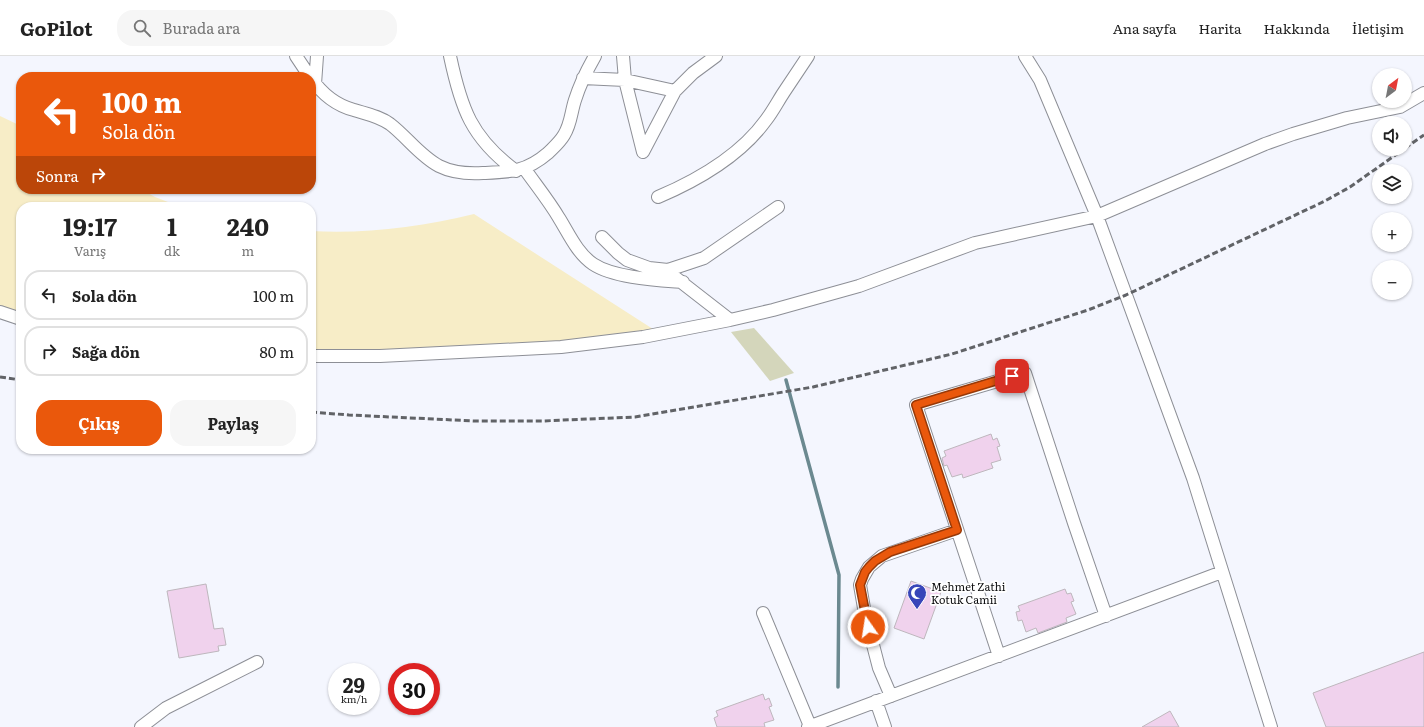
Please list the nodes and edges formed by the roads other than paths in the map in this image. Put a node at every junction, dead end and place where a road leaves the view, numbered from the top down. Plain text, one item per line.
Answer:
1 (296, 56) edge
2 (318, 56) edge
3 (450, 56) edge
4 (595, 56) edge
5 (623, 56) edge
6 (716, 56) edge
7 (808, 56) edge
8 (1025, 56) edge
9 (307, 72) edge
10 (314, 72) edge
11 (583, 78) junction
12 (625, 80) junction
13 (316, 85) edge
14 (675, 91) junction
15 (1424, 94) edge
16 (520, 170) junction
17 (658, 197) dead end
18 (778, 207) dead end
19 (1097, 216) junction
20 (602, 236) dead end
21 (668, 270) junction
22 (682, 282) junction
23 (0, 312) edge
24 (16, 317) edge
25 (730, 320) junction
26 (316, 356) edge
27 (957, 530) junction
28 (1222, 572) junction
29 (763, 613) dead end
30 (1106, 616) junction
31 (998, 656) junction
32 (257, 662) dead end
33 (891, 696) junction
34 (876, 702) junction
35 (141, 727) edge
36 (809, 727) edge
37 (885, 727) edge
38 (1271, 727) edge

1 - 9 street
2 - 10 street
3 - 16 street
4 - 11 street
5 - 12 street
6 - 14 street
7 - 17 street
8 - 19 street
11 - 12 street
11 - 16 street
12 - 14 street
12 - 14 street
13 - 16 street
15 - 19 street
16 - 22 street
18 - 21 street
19 - 25 street
19 - 28 street
20 - 21 street
21 - 22 street
22 - 25 street
23 - 24 street
25 - 26 street
27 - 30 street
27 - 31 street
27 - 33 street
28 - 30 street
28 - 38 street
29 - 36 street
30 - 31 street
31 - 33 street
32 - 35 street
33 - 34 street
34 - 36 street
34 - 37 street

